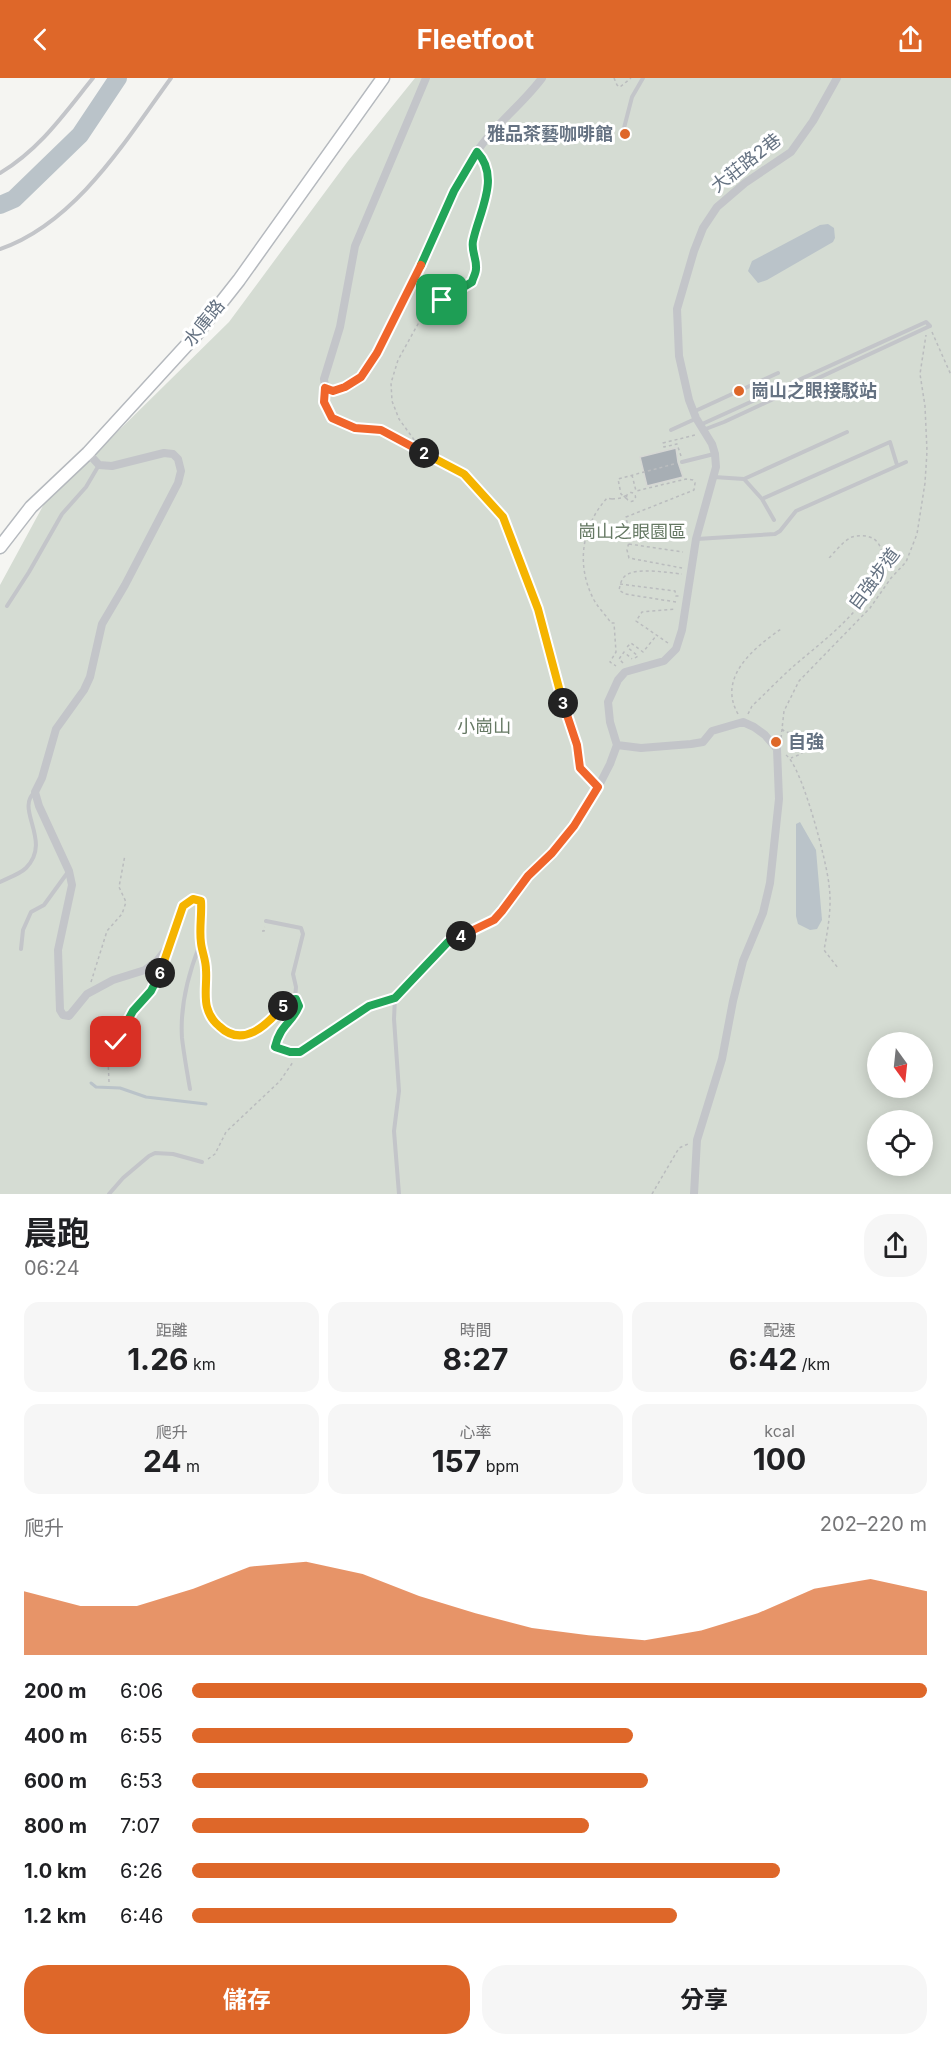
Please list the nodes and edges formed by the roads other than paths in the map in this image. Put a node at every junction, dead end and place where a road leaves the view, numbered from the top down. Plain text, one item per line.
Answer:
1 (93, 78) edge
2 (171, 78) edge
3 (383, 78) edge
4 (426, 78) edge
5 (542, 78) edge
6 (643, 78) edge
7 (837, 78) edge
8 (624, 128) dead end
9 (0, 173) edge
10 (0, 249) edge
11 (930, 326) road end
12 (778, 373) dead end
13 (699, 424) junction
14 (671, 430) dead end
15 (847, 432) dead end
16 (88, 453) junction
17 (715, 454) junction
18 (682, 462) road end
19 (906, 462) dead end
20 (99, 465) junction
21 (897, 465) junction
22 (713, 477) junction
23 (744, 479) junction
24 (762, 499) junction
25 (774, 520) dead end
26 (696, 539) junction
27 (0, 547) edge
28 (7, 606) dead end
29 (617, 744) junction
30 (35, 792) junction
31 (69, 871) junction
32 (0, 882) edge
33 (266, 921) dead end
34 (201, 944) junction
35 (21, 950) dead end
36 (395, 998) junction
37 (296, 999) junction
38 (190, 1089) dead end
39 (202, 1162) road end
40 (109, 1194) edge
41 (399, 1194) edge
42 (694, 1194) edge

1 - 9 lane
2 - 10 lane
3 - 16 street, 水庫路
4 - 5 street
6 - 8 lane
7 - 13 street, 大莊路2巷
11 - 13 lane
12 - 13 lane
13 - 14 lane
13 - 17 street, 大莊路2巷
15 - 23 lane
16 - 20 street
16 - 27 street, 水庫路
17 - 18 lane
17 - 22 street
19 - 21 lane
20 - 28 lane
20 - 30 street
21 - 24 lane
21 - 26 lane
22 - 23 lane
22 - 26 street
23 - 24 lane
24 - 25 lane
26 - 29 street
29 - 36 street
29 - 42 street
30 - 31 street
30 - 32 lane
31 - 34 street
31 - 35 lane
33 - 37 lane
34 - 37 street
34 - 38 lane
36 - 37 street
36 - 41 lane
39 - 40 lane

